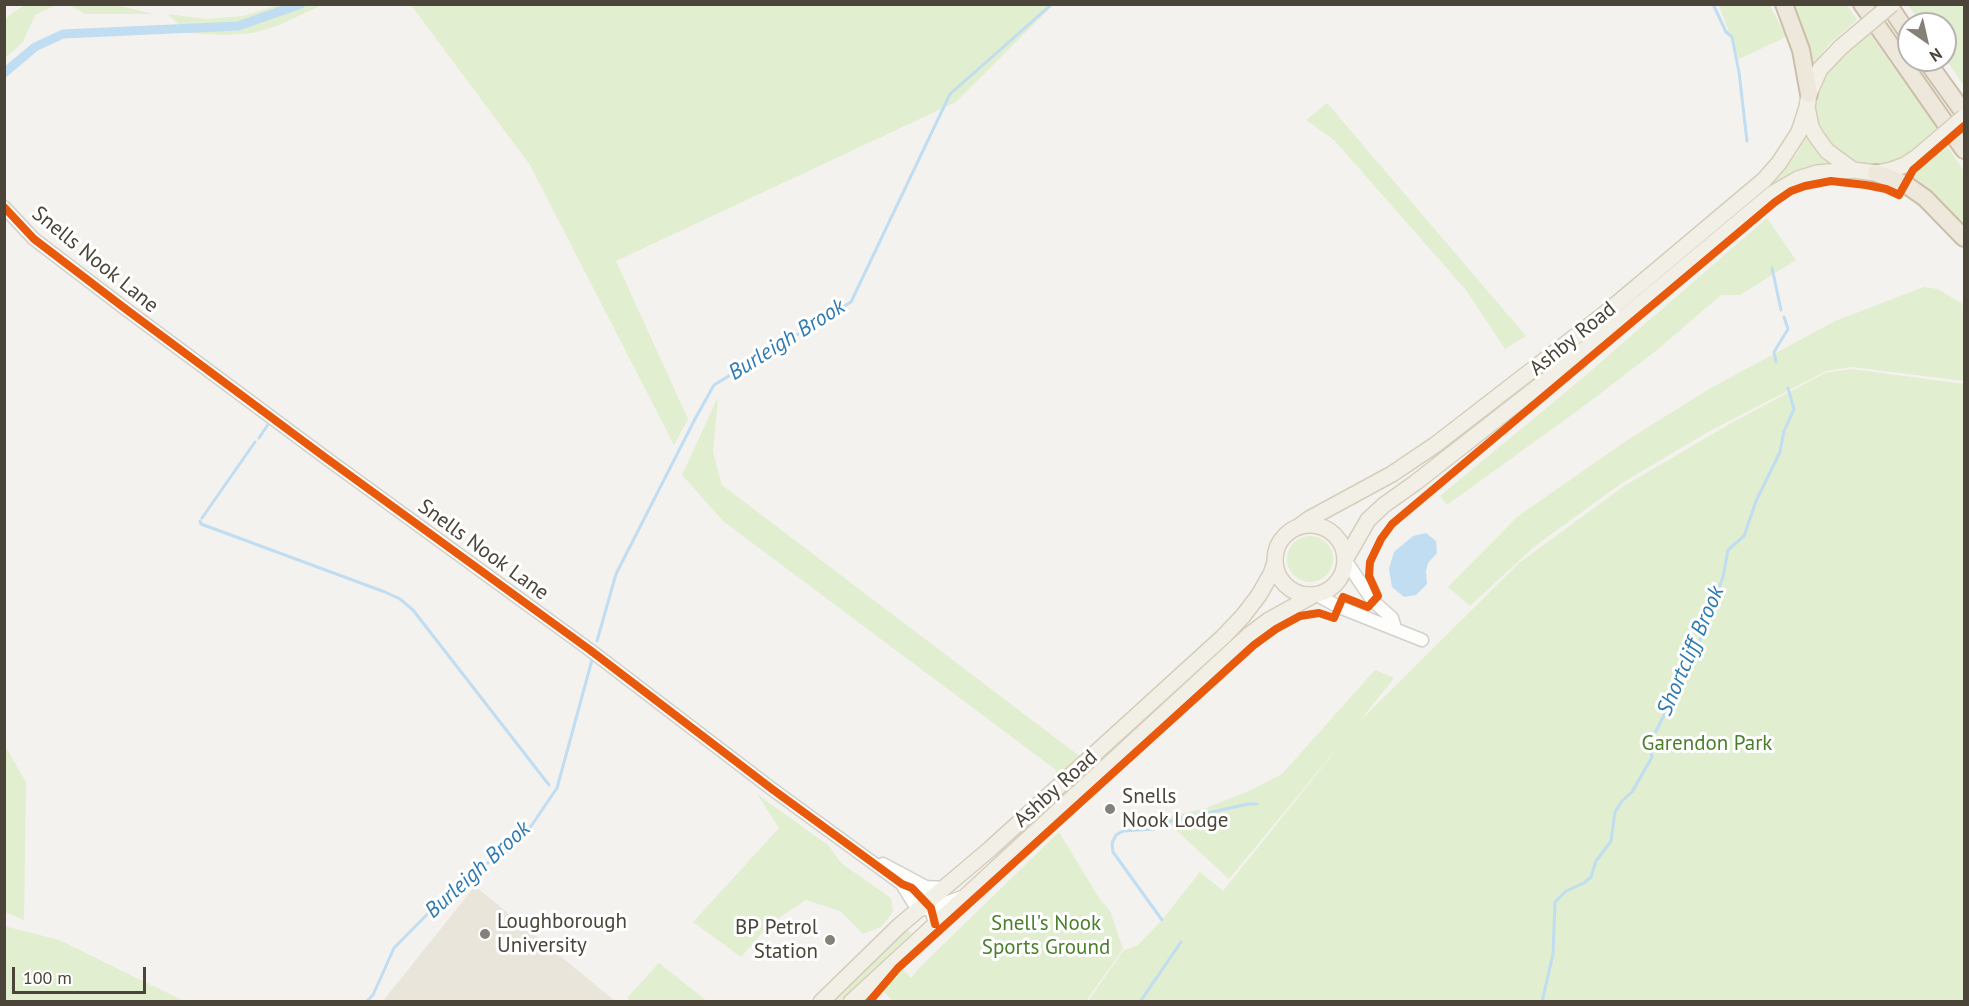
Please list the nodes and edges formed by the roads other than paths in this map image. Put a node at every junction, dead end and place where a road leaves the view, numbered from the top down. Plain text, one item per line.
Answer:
1 (1784, 4) edge
2 (1862, 4) edge
3 (1890, 4) edge
4 (1935, 72) edge
5 (1808, 100) junction
6 (1965, 115) edge
7 (1965, 150) edge
8 (1852, 170) junction
9 (1876, 173) junction
10 (4, 207) edge
11 (1965, 238) edge
12 (1299, 527) junction
13 (1345, 560) junction
14 (1275, 562) junction
15 (1314, 595) junction
16 (1395, 628) junction
17 (1422, 640) dead end
18 (870, 860) junction
19 (945, 888) junction
20 (966, 896) junction
21 (926, 907) junction
22 (935, 924) junction
23 (821, 1002) edge
24 (851, 1002) edge

1 - 5 highway
2 - 7 highway
3 - 5 main road, Ashby Road, bridge
4 - 6 highway
5 - 8 main road
5 - 12 main road, Ashby Road
6 - 9 main road, bridge
8 - 9 main road, Ashby Road
8 - 13 main road, Ashby Road
9 - 11 highway
10 - 18 street, Snells Nook Lane
12 - 13 main road
12 - 14 main road
13 - 15 main road
13 - 16 street
14 - 15 main road
14 - 19 main road, Ashby Road
15 - 16 street
15 - 20 main road, Ashby Road
16 - 17 street
18 - 19 street
18 - 21 street, Snells Nook Lane
19 - 21 main road, Ashby Road
20 - 21 street
20 - 22 main road, Ashby Road
21 - 22 street, Snells Nook Lane
21 - 23 main road, Ashby Road
22 - 24 main road, Ashby Road

